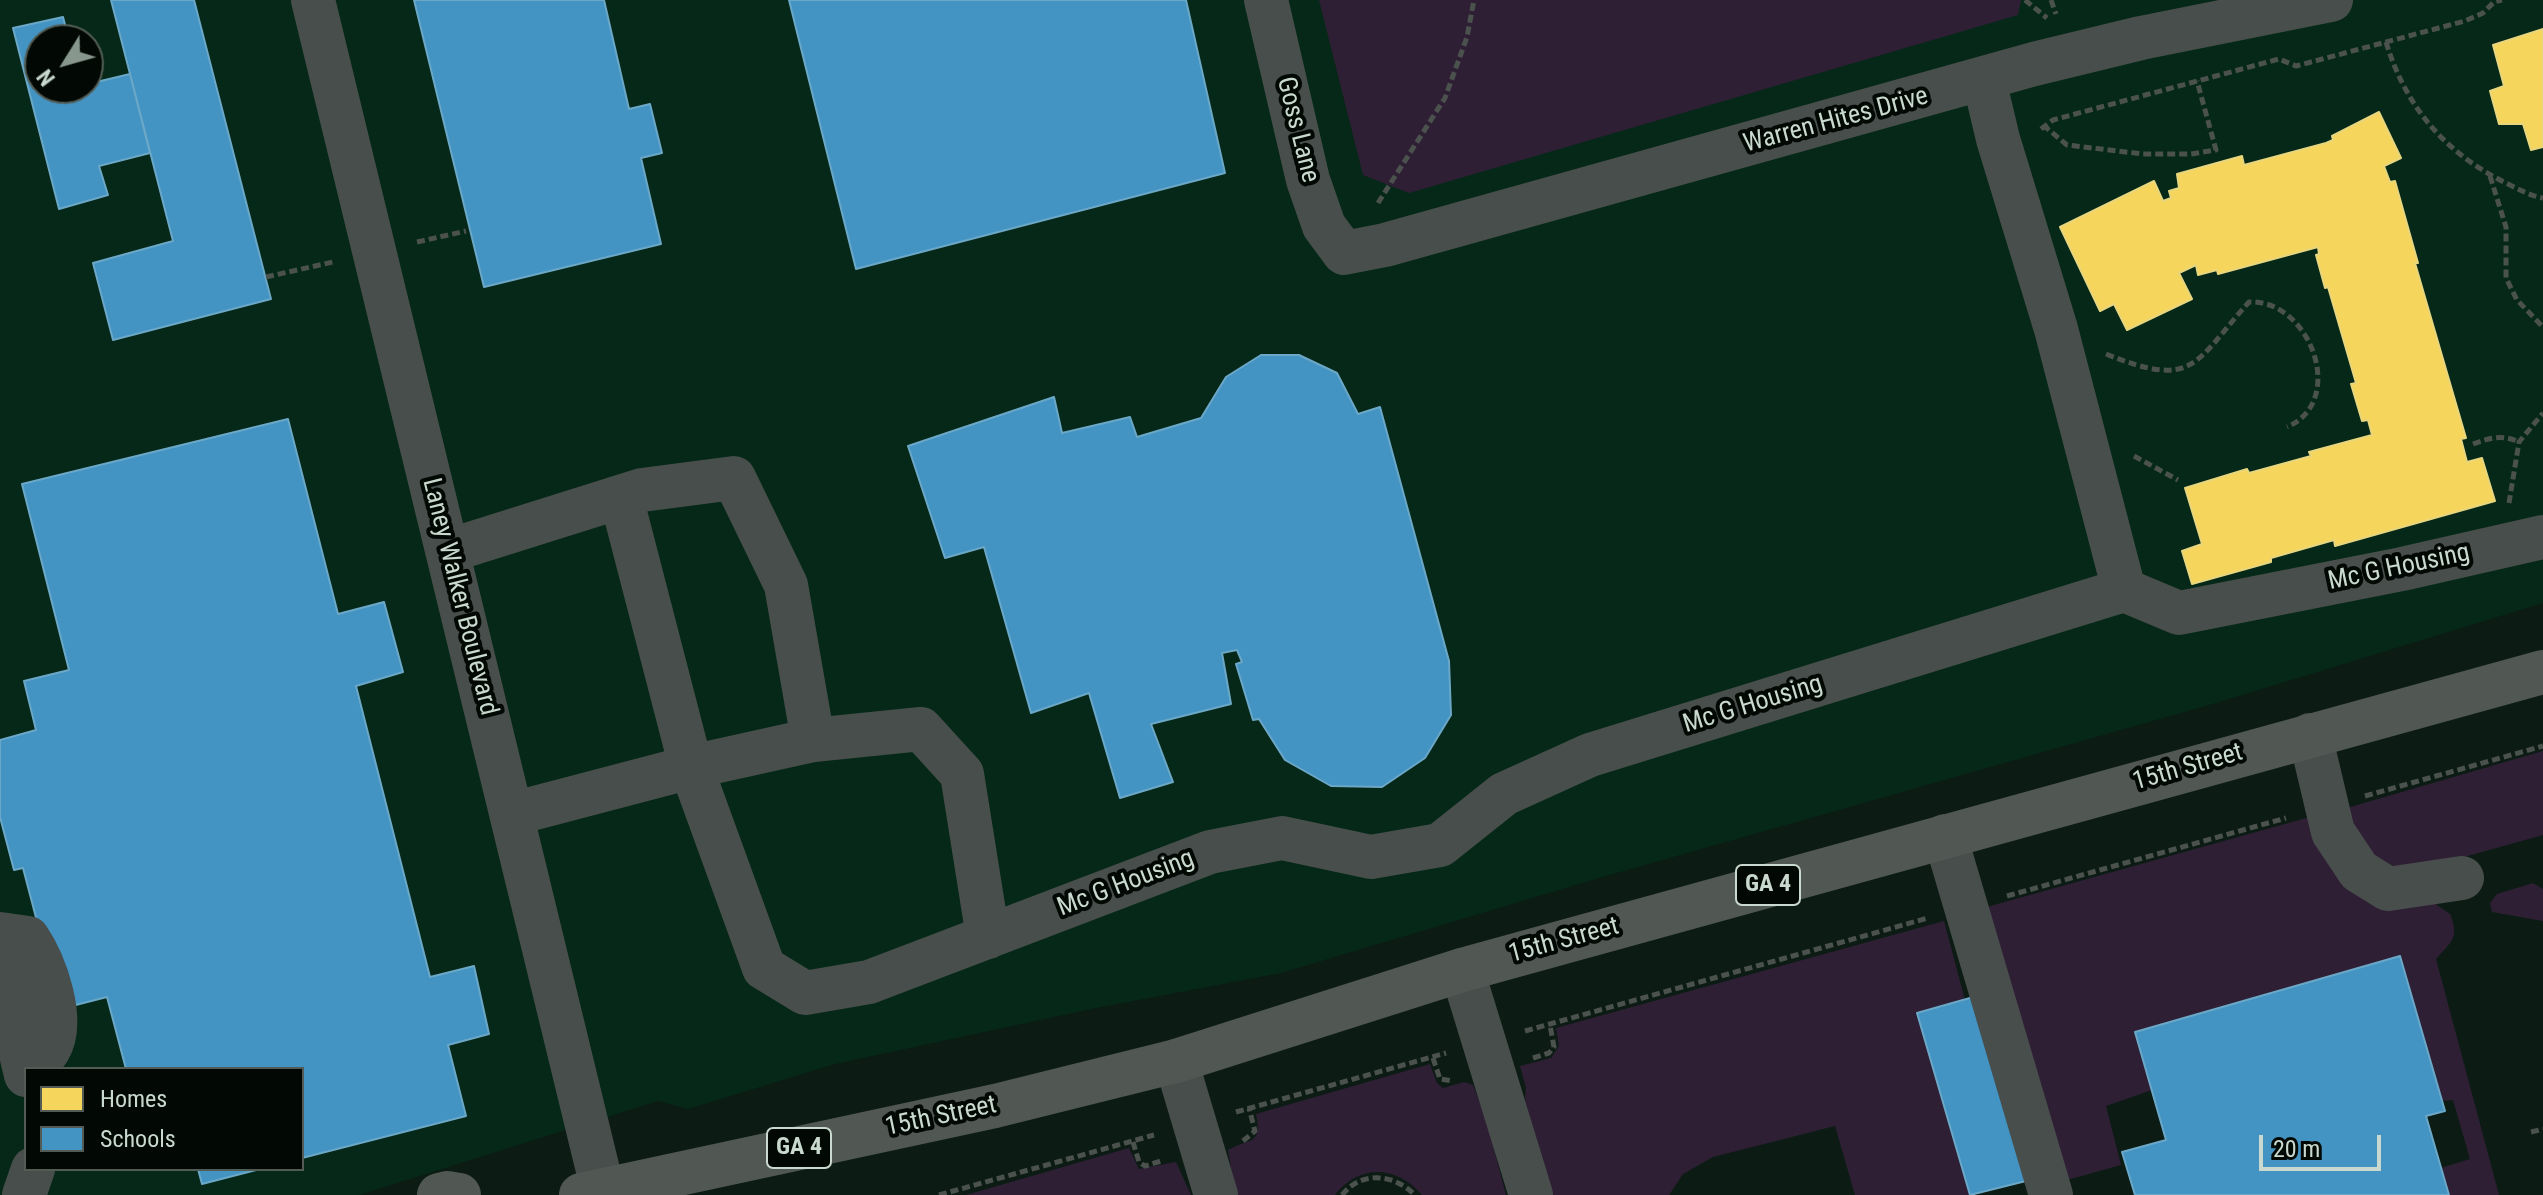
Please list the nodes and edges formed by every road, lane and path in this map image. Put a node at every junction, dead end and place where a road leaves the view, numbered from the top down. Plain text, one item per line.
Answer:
1 (313, 0) edge
2 (1266, 0) edge
3 (1474, 0) edge
4 (2025, 0) edge
5 (2331, 0) edge
6 (2502, 0) edge
7 (2048, 19) dead end
8 (2386, 42) junction
9 (1984, 80) junction
10 (2197, 81) junction
11 (2043, 125) junction
12 (2039, 133) dead end
13 (2490, 175) junction
14 (2543, 198) edge
15 (1373, 212) dead end
16 (1344, 253) joint
17 (2543, 327) edge
18 (2102, 352) dead end
19 (2543, 413) edge
20 (2287, 427) dead end
21 (2519, 442) junction
22 (2473, 444) dead end
23 (2130, 454) dead end
24 (2178, 480) dead end
25 (621, 497) junction
26 (2508, 509) dead end
27 (2543, 537) edge
28 (448, 551) junction
29 (2124, 590) junction
30 (2543, 672) edge
31 (2310, 735) junction
32 (813, 740) junction
33 (2543, 746) edge
34 (691, 767) junction
35 (2327, 807) junction
36 (512, 814) junction
37 (1945, 836) junction
38 (2462, 878) dead end
39 (1966, 907) junction
40 (0, 934) edge
41 (988, 937) junction
42 (0, 965) edge
43 (1462, 970) junction
44 (16, 1041) edge
45 (1484, 1042) junction
46 (1176, 1061) junction
47 (24, 1068) edge
48 (1195, 1124) junction
49 (2543, 1129) edge
50 (2531, 1132) dead end
51 (596, 1194) edge
52 (439, 1195) edge
53 (459, 1195) edge
54 (939, 1195) edge
55 (1216, 1195) edge
56 (1342, 1195) edge
57 (1415, 1195) edge
58 (1531, 1195) edge
59 (2051, 1195) edge

1 - 28 street, Laney Walker Boulevard
2 - 16 street, Goss Lane
3 - 15 path
4 - 7 path
5 - 9 street, Warren Hites Drive
6 - 8 path
8 - 10 path
8 - 13 path
9 - 16 street, Warren Hites Drive
9 - 29 street
10 - 11 path
10 - 11 path
11 - 12 path
13 - 14 path
13 - 17 path
18 - 20 path
19 - 21 path
21 - 22 path
21 - 26 path
23 - 24 path
25 - 28 street
25 - 32 street
25 - 34 street, Mc G Housing
27 - 29 street, Mc G Housing
28 - 36 street, Laney Walker Boulevard
29 - 41 street, Mc G Housing
30 - 31 main road, 15th Street / GA 4
31 - 35 street
31 - 37 main road, 15th Street / GA 4
32 - 34 street
32 - 41 street
33 - 35 path
34 - 36 street
34 - 41 street, Mc G Housing
35 - 38 street
35 - 39 path
36 - 51 street, Laney Walker Boulevard
37 - 39 street
37 - 43 main road, 15th Street / GA 4
39 - 45 path
39 - 59 street
40 - 44 street
42 - 44 street
43 - 45 street
43 - 46 main road, 15th Street / GA 4
44 - 47 street
45 - 48 path
45 - 58 street
46 - 48 street
46 - 51 main road, 15th Street / GA 4
48 - 54 path
48 - 55 street
49 - 50 path
52 - 53 main road
56 - 57 path

